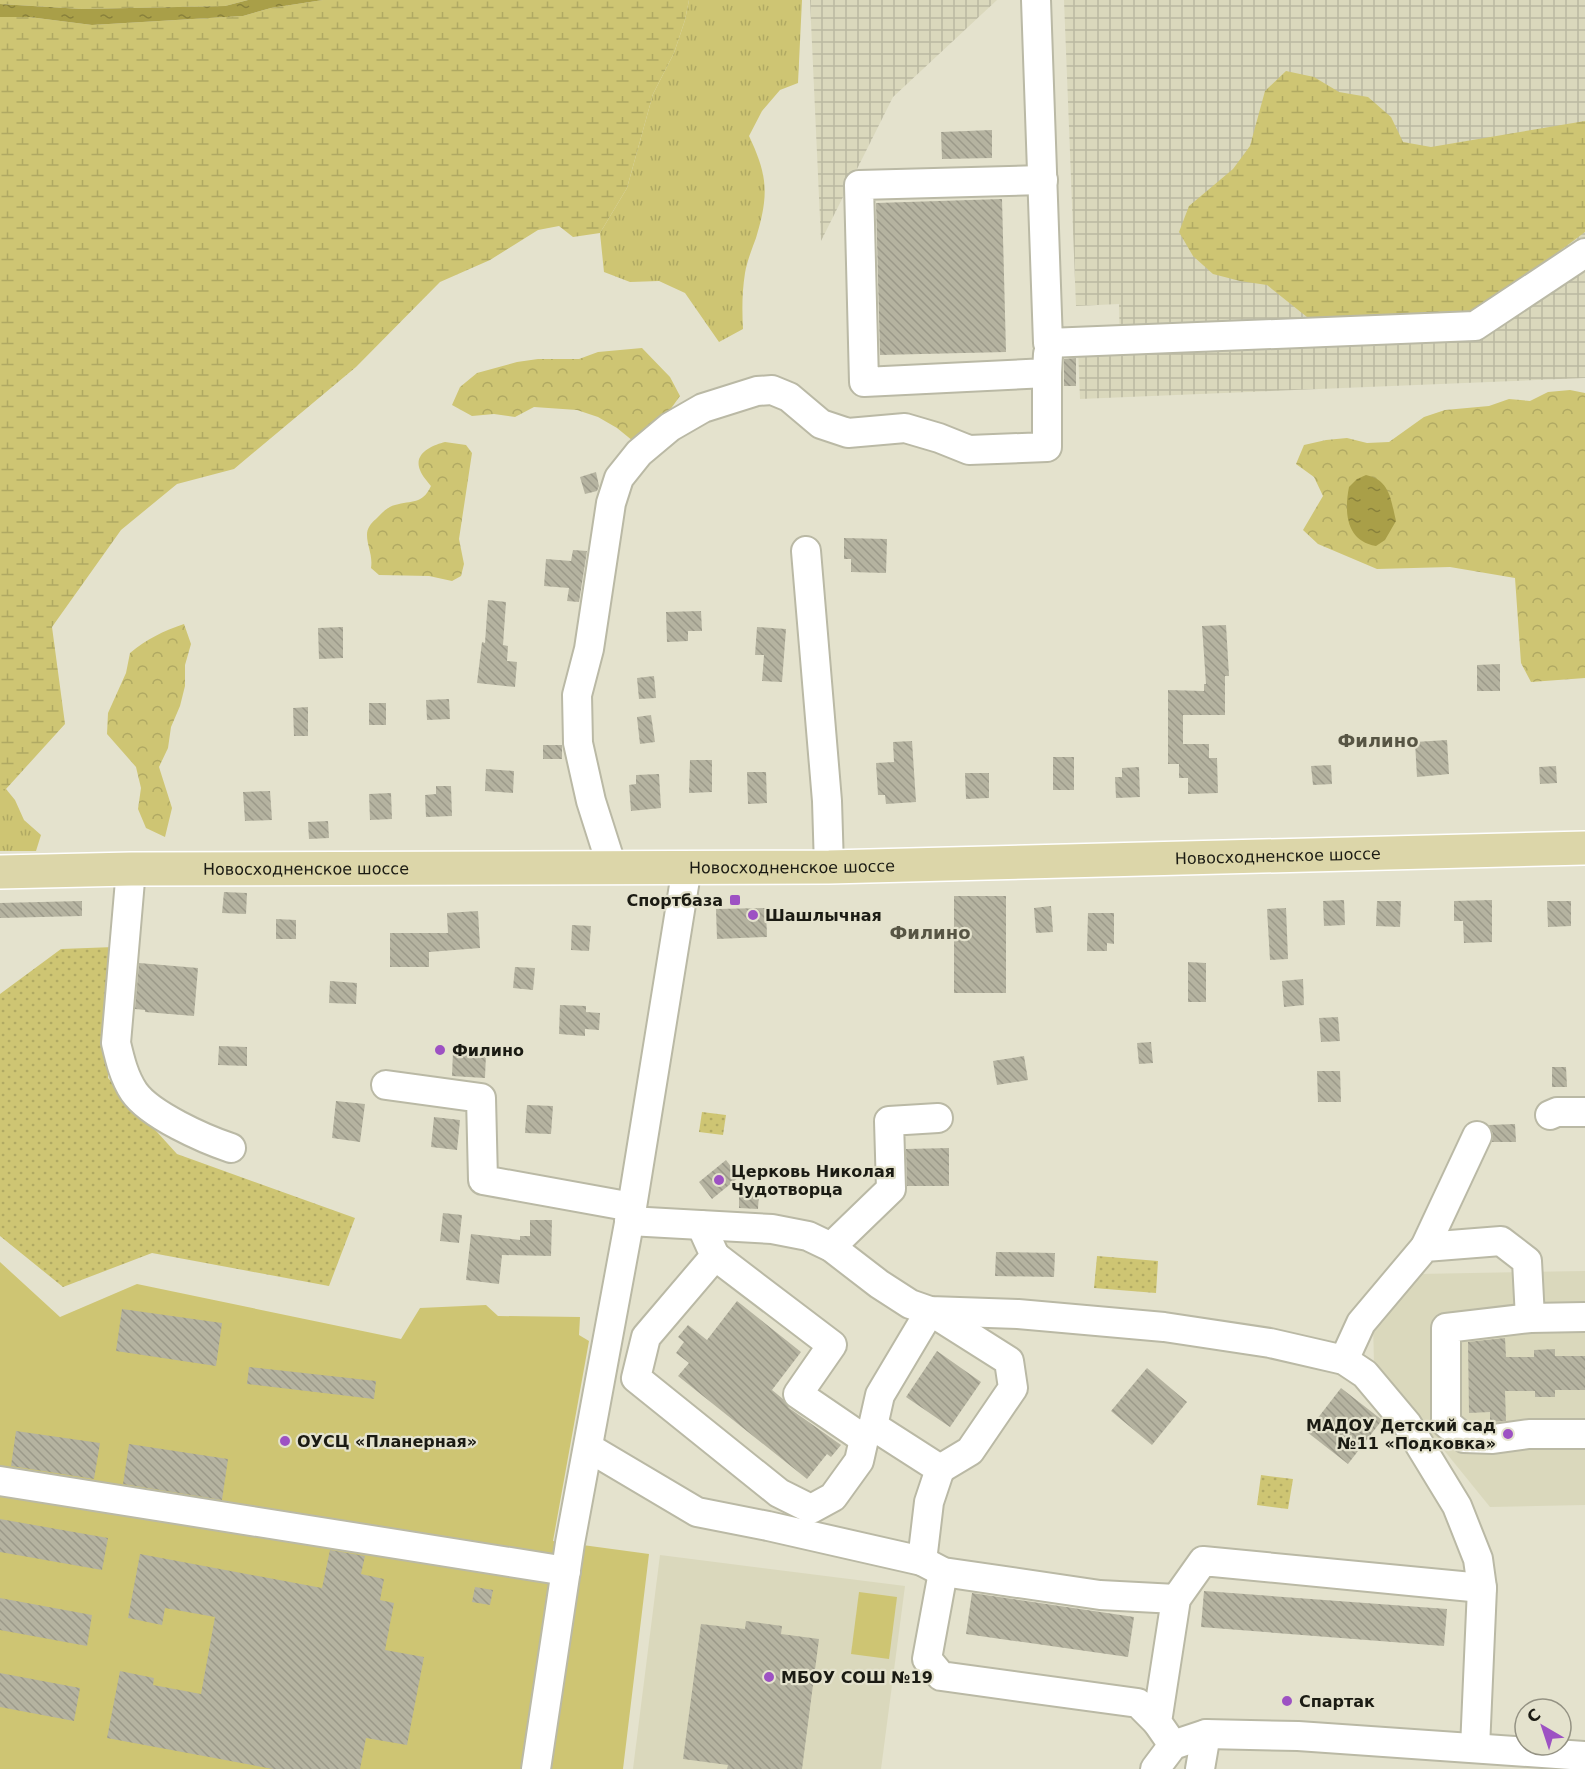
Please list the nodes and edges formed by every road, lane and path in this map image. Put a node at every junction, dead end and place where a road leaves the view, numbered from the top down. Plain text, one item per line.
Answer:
1 (1036, 0) edge
2 (1043, 180) junction
3 (1585, 253) edge
4 (1048, 343) junction
5 (1047, 373) junction
6 (806, 551) dead end
7 (1585, 848) edge
8 (612, 867) junction
9 (687, 867) junction
10 (829, 867) junction
11 (131, 869) junction
12 (0, 872) edge
13 (386, 1085) dead end
14 (1585, 1112) edge
15 (1550, 1115) dead end
16 (938, 1118) dead end
17 (1477, 1136) dead end
18 (231, 1148) dead end
19 (631, 1214) junction
20 (701, 1225) junction
21 (831, 1247) junction
22 (1425, 1247) junction
23 (715, 1256) junction
24 (930, 1311) junction
25 (1585, 1317) edge
26 (1530, 1318) junction
27 (1344, 1359) junction
28 (869, 1433) junction
29 (1585, 1434) edge
30 (589, 1448) junction
31 (940, 1470) junction
32 (0, 1481) edge
33 (933, 1566) junction
34 (566, 1571) junction
35 (1482, 1588) junction
36 (1176, 1599) junction
37 (1157, 1722) junction
38 (1206, 1734) junction
39 (1173, 1745) junction
40 (1475, 1748) junction
41 (1585, 1756) edge
42 (536, 1769) edge
43 (1155, 1769) edge
44 (1200, 1769) edge

1 - 2 street
2 - 4 street
2 - 5 street
3 - 4 street
4 - 5 street
5 - 8 street
6 - 10 street
7 - 10 main road, Новосходненское шоссе
8 - 9 main road, Новосходненское шоссе
8 - 11 main road, Новосходненское шоссе
9 - 10 main road, Новосходненское шоссе
9 - 19 street
11 - 12 main road, Новосходненское шоссе
11 - 18 street
13 - 19 street
14 - 15 street
16 - 21 street
17 - 22 street
19 - 20 street
19 - 30 street
20 - 21 street
20 - 23 street
21 - 24 street
22 - 26 street
22 - 27 street
23 - 28 street
23 - 28 street
24 - 27 street
24 - 28 street
24 - 31 street
25 - 26 street
26 - 29 street
27 - 35 street
28 - 31 street
30 - 33 street
30 - 34 street
31 - 33 street
32 - 34 street
33 - 36 street
33 - 37 street
34 - 42 street
35 - 36 street
35 - 40 street
36 - 37 street
37 - 39 street
38 - 39 street
38 - 40 street
38 - 44 street
39 - 43 street
40 - 41 street

